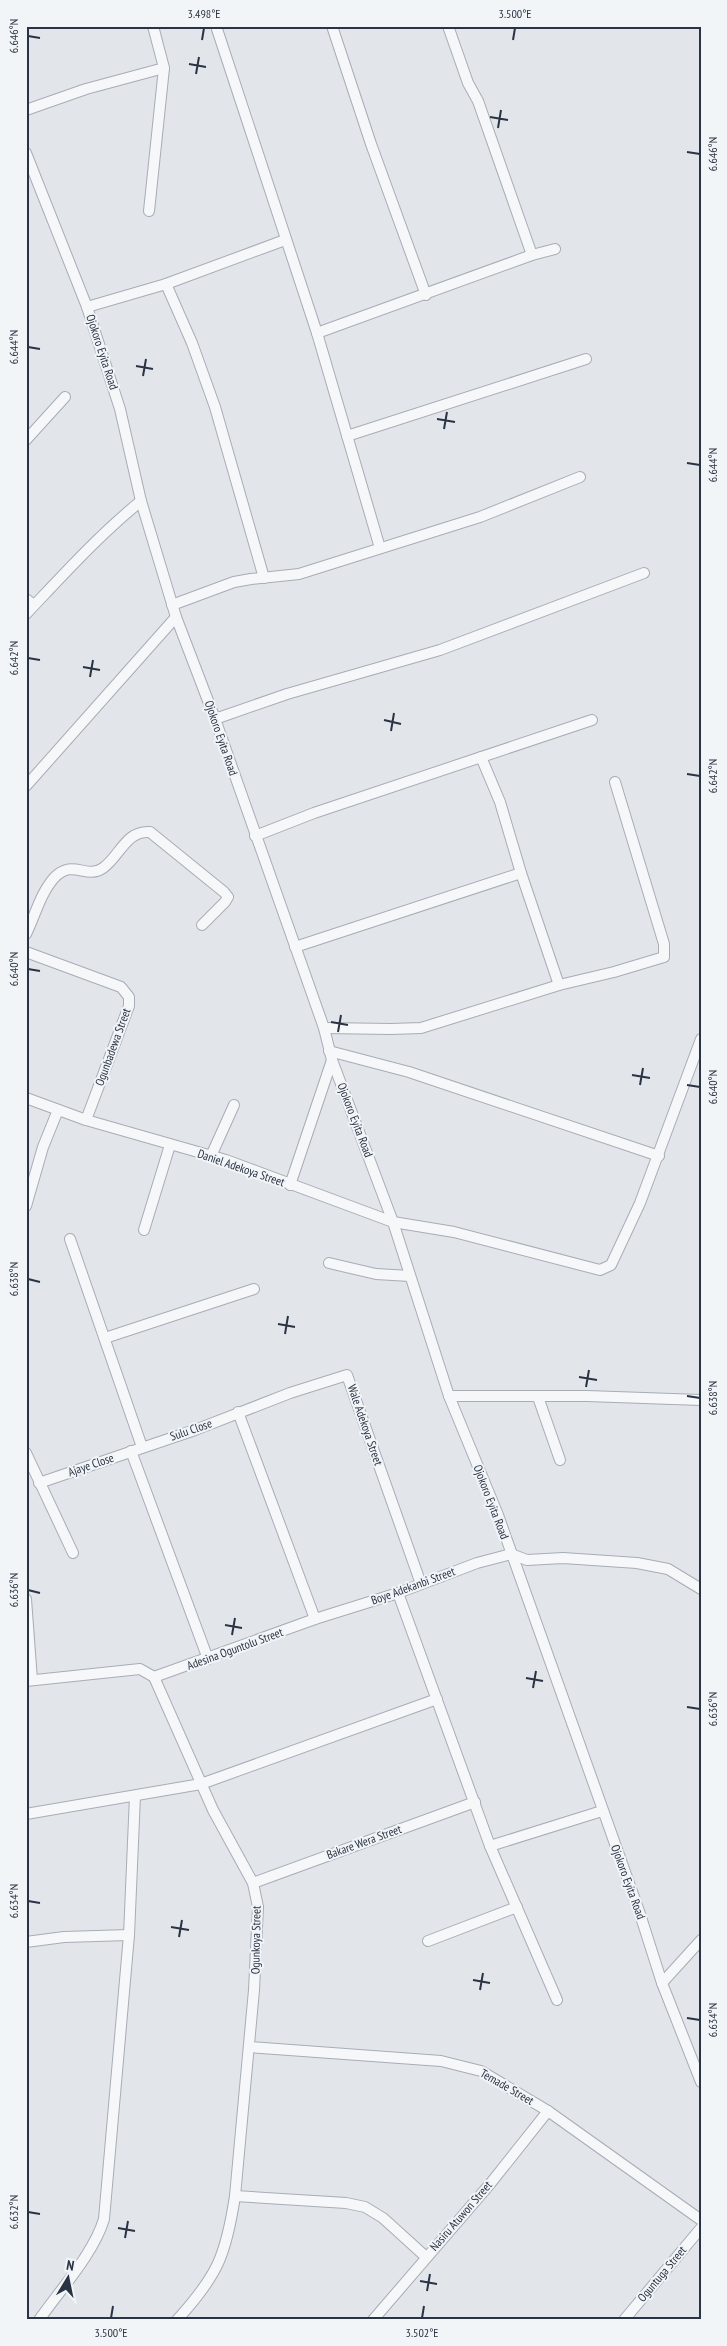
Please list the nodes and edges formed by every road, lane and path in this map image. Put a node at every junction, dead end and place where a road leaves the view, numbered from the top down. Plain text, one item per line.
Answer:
1 (153, 26) edge
2 (216, 26) edge
3 (332, 26) edge
4 (448, 26) edge
5 (164, 68) junction
6 (26, 110) edge
7 (26, 153) edge
8 (149, 210) dead end
9 (285, 240) junction
10 (555, 249) dead end
11 (532, 255) junction
12 (166, 284) junction
13 (426, 295) junction
14 (87, 306) junction
15 (317, 333) junction
16 (586, 358) dead end
17 (65, 397) dead end
18 (347, 436) junction
19 (26, 440) edge
20 (580, 477) dead end
21 (141, 501) junction
22 (380, 548) junction
23 (644, 572) dead end
24 (264, 578) junction
25 (30, 602) edge
26 (172, 605) junction
27 (26, 614) edge
28 (176, 617) junction
29 (215, 719) junction
30 (592, 720) dead end
31 (481, 757) junction
32 (615, 782) dead end
33 (26, 786) edge
34 (255, 836) junction
35 (521, 873) junction
36 (202, 925) dead end
37 (26, 934) edge
38 (295, 947) junction
39 (26, 952) edge
40 (559, 985) junction
41 (324, 1028) junction
42 (701, 1039) edge
43 (331, 1055) junction
44 (26, 1098) edge
45 (234, 1105) dead end
46 (58, 1110) junction
47 (86, 1120) junction
48 (170, 1145) junction
49 (211, 1156) junction
50 (658, 1156) junction
51 (290, 1185) junction
52 (26, 1206) edge
53 (393, 1222) junction
54 (144, 1230) dead end
55 (70, 1240) dead end
56 (329, 1263) dead end
57 (410, 1276) junction
58 (254, 1288) dead end
59 (106, 1338) junction
60 (449, 1396) junction
61 (538, 1397) junction
62 (701, 1400) edge
63 (238, 1412) junction
64 (142, 1447) junction
65 (132, 1451) junction
66 (26, 1453) edge
67 (560, 1460) dead end
68 (39, 1483) junction
69 (73, 1553) dead end
70 (511, 1554) junction
71 (421, 1584) junction
72 (701, 1589) edge
73 (398, 1593) junction
74 (26, 1599) edge
75 (315, 1619) junction
76 (208, 1660) junction
77 (154, 1677) junction
78 (29, 1680) edge
79 (437, 1699) junction
80 (202, 1784) junction
81 (135, 1796) junction
82 (475, 1802) junction
83 (602, 1811) junction
84 (26, 1814) edge
85 (490, 1846) junction
86 (253, 1883) junction
87 (517, 1907) junction
88 (129, 1935) junction
89 (428, 1940) dead end
90 (701, 1940) edge
91 (26, 1942) edge
92 (662, 1983) junction
93 (557, 2000) dead end
94 (249, 2047) junction
95 (701, 2082) edge
96 (548, 2111) junction
97 (236, 2196) junction
98 (701, 2220) edge
99 (701, 2228) edge
100 (426, 2257) junction
101 (39, 2320) edge
102 (177, 2320) edge
103 (373, 2320) edge
104 (624, 2320) edge

1 - 5 street
2 - 9 street
3 - 13 street
4 - 11 street
5 - 6 street
5 - 8 street
7 - 14 street, Ojokoro Eyita Road
9 - 12 street
9 - 15 street
10 - 11 street
11 - 13 street
12 - 14 street
12 - 24 street
13 - 15 street
14 - 21 street, Ojokoro Eyita Road
15 - 18 street
16 - 18 street
17 - 19 street
18 - 22 street
20 - 22 street
21 - 25 street
21 - 26 street, Ojokoro Eyita Road
22 - 24 street
23 - 29 street
24 - 26 street
25 - 27 street
26 - 28 street, Ojokoro Eyita Road
28 - 29 street, Ojokoro Eyita Road
28 - 33 street
29 - 34 street, Ojokoro Eyita Road
30 - 31 street
31 - 34 street
31 - 35 street
32 - 40 street
34 - 38 street, Ojokoro Eyita Road
35 - 38 street
35 - 40 street
36 - 37 street
38 - 41 street, Ojokoro Eyita Road
39 - 47 street, Ogunbadewa Street
40 - 41 street
41 - 43 street, Ojokoro Eyita Road
42 - 50 street, Daniel Adekoya Street
43 - 50 street
43 - 51 street
43 - 53 street, Ojokoro Eyita Road
44 - 46 street, Daniel Adekoya Street
45 - 49 street
46 - 47 street, Daniel Adekoya Street
46 - 52 street
47 - 48 street, Daniel Adekoya Street
48 - 49 street, Daniel Adekoya Street
48 - 54 street
49 - 51 street, Daniel Adekoya Street
50 - 53 street, Daniel Adekoya Street
51 - 53 street, Daniel Adekoya Street
53 - 57 street, Ojokoro Eyita Road
55 - 59 street
56 - 57 street
57 - 60 street, Ojokoro Eyita Road
58 - 59 street
59 - 64 street
60 - 61 street
60 - 70 street, Ojokoro Eyita Road
61 - 62 street
61 - 67 street
63 - 64 street, Sulu Close
63 - 71 street, Wale Adekoya Street
63 - 75 street
64 - 65 street, Ajaye Close
65 - 68 street, Ajaye Close
65 - 76 street
66 - 68 street
68 - 69 street
70 - 71 street, Boye Adekanbi Street
70 - 72 street
70 - 83 street, Ojokoro Eyita Road
71 - 73 street, Boye Adekanbi Street
73 - 75 street, Boye Adekanbi Street
73 - 79 street
74 - 78 street
75 - 76 street, Adesina Oguntolu Street
76 - 77 street, Adesina Oguntolu Street
77 - 78 street
77 - 80 street, Ogunkoya Street
79 - 80 street
79 - 82 street
80 - 81 street
80 - 86 street, Ogunkoya Street
81 - 84 street
81 - 88 street
82 - 85 street
82 - 86 street, Bakare Wera Street
83 - 85 street
83 - 92 street, Ojokoro Eyita Road
85 - 87 street
86 - 94 street, Ogunkoya Street
87 - 89 street
87 - 93 street
88 - 91 street
88 - 101 street
90 - 92 street
92 - 95 street, Ojokoro Eyita Road
94 - 96 street, Temade Street
94 - 97 street, Ogunkoya Street
96 - 98 street, Temade Street
96 - 100 street, Nasiru Atuwon Street
97 - 100 street
97 - 102 street, Ogunkoya Street
99 - 104 street, Oguntuga Street
100 - 103 street, Nasiru Atuwon Street

